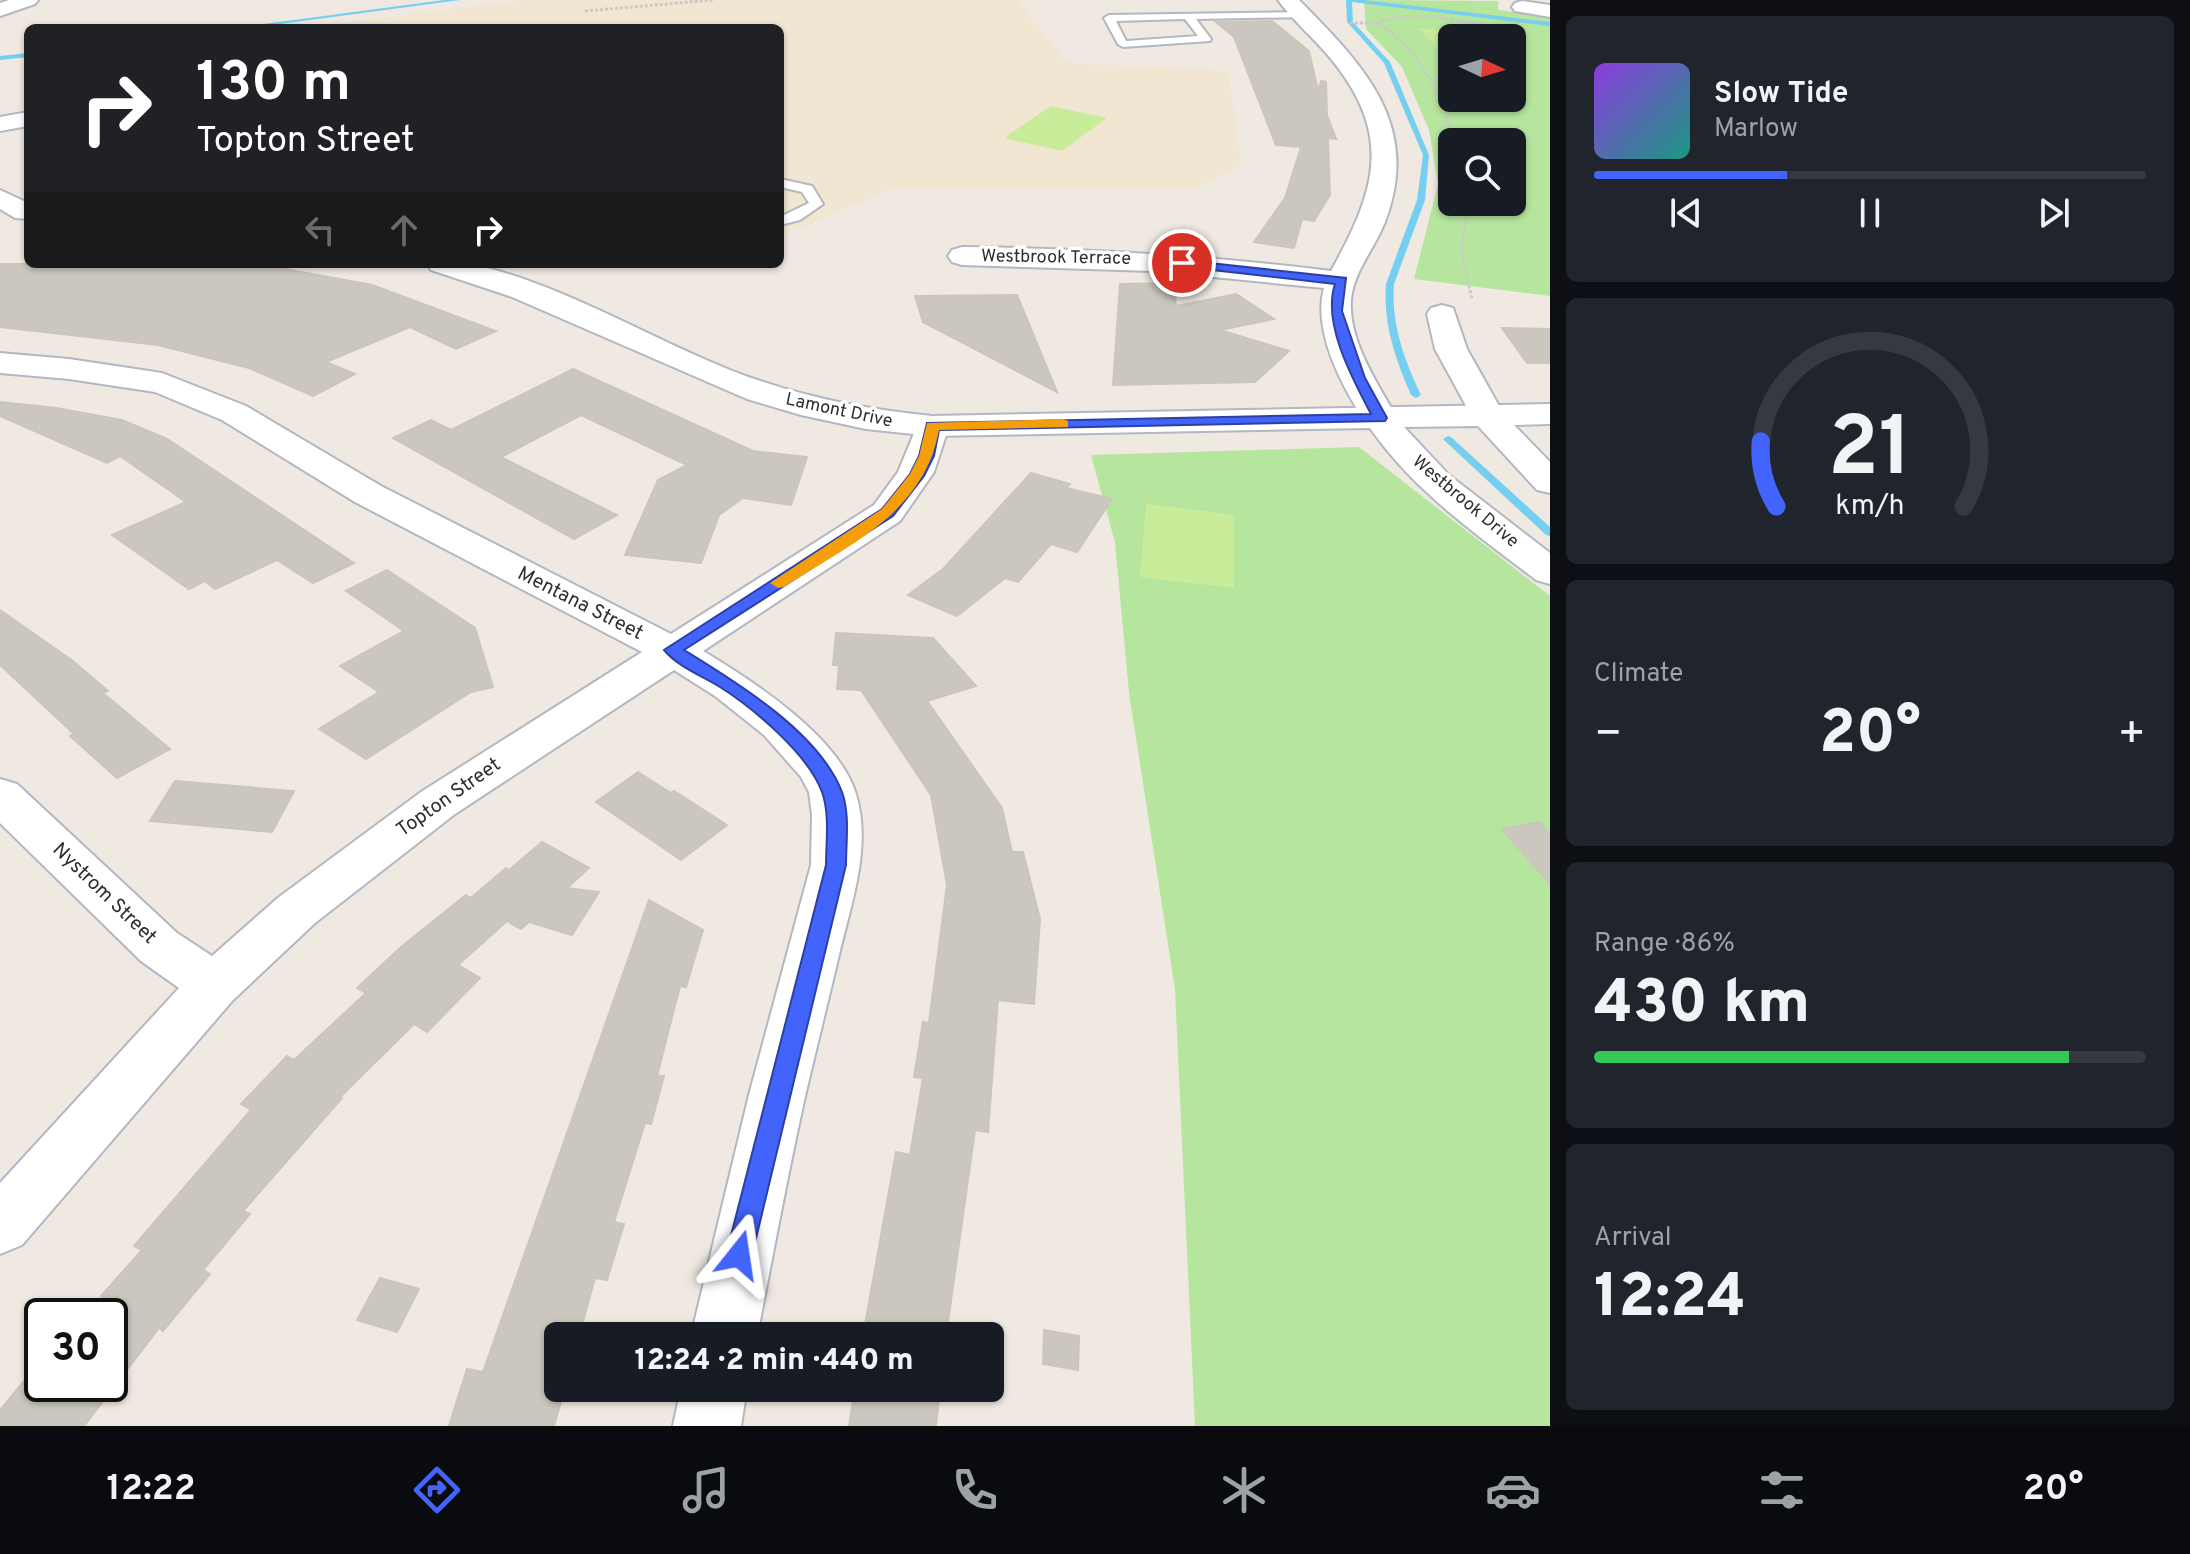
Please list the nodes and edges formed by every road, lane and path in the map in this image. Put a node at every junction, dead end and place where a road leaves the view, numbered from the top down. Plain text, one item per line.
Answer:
1 (28, 0) edge
2 (714, 0) edge
3 (1295, 7) edge
4 (1522, 7) dead end
5 (0, 10) edge
6 (585, 11) dead end
7 (1550, 11) edge
8 (1188, 16) junction
9 (1464, 24) edge
10 (1438, 95) edge
11 (24, 120) edge
12 (0, 124) edge
13 (784, 184) edge
14 (0, 198) edge
15 (18, 212) edge
16 (1467, 216) edge
17 (784, 220) edge
18 (962, 256) dead end
19 (465, 268) edge
20 (1342, 281) junction
21 (1473, 304) dead end
22 (1442, 314) dead end
23 (0, 363) edge
24 (1550, 414) edge
25 (1487, 415) junction
26 (1380, 418) junction
27 (932, 426) junction
28 (1550, 482) edge
29 (1550, 572) edge
30 (672, 650) junction
31 (0, 795) edge
32 (214, 985) junction
33 (0, 1226) edge
34 (727, 1322) edge
35 (711, 1402) edge
36 (707, 1426) edge

1 - 5 street
2 - 6 path
3 - 8 lane
3 - 20 street, Westbrook Drive
4 - 7 street
8 - 8 lane
9 - 10 path
11 - 12 street
13 - 17 lane
14 - 15 street
16 - 21 path
18 - 20 street, Westbrook Terrace
19 - 27 street, Lamont Drive
20 - 26 street, Westbrook Drive
22 - 25 street
23 - 30 street, Mentana Street
24 - 25 street, Lamont Drive
25 - 26 street, Lamont Drive
25 - 28 street
26 - 27 street, Lamont Drive
26 - 29 street, Westbrook Drive
27 - 30 street, Topton Street
30 - 32 street, Topton Street
30 - 34 street, Mentana Street
31 - 32 street, Nystrom Street
32 - 33 street, Topton Street
35 - 36 street

